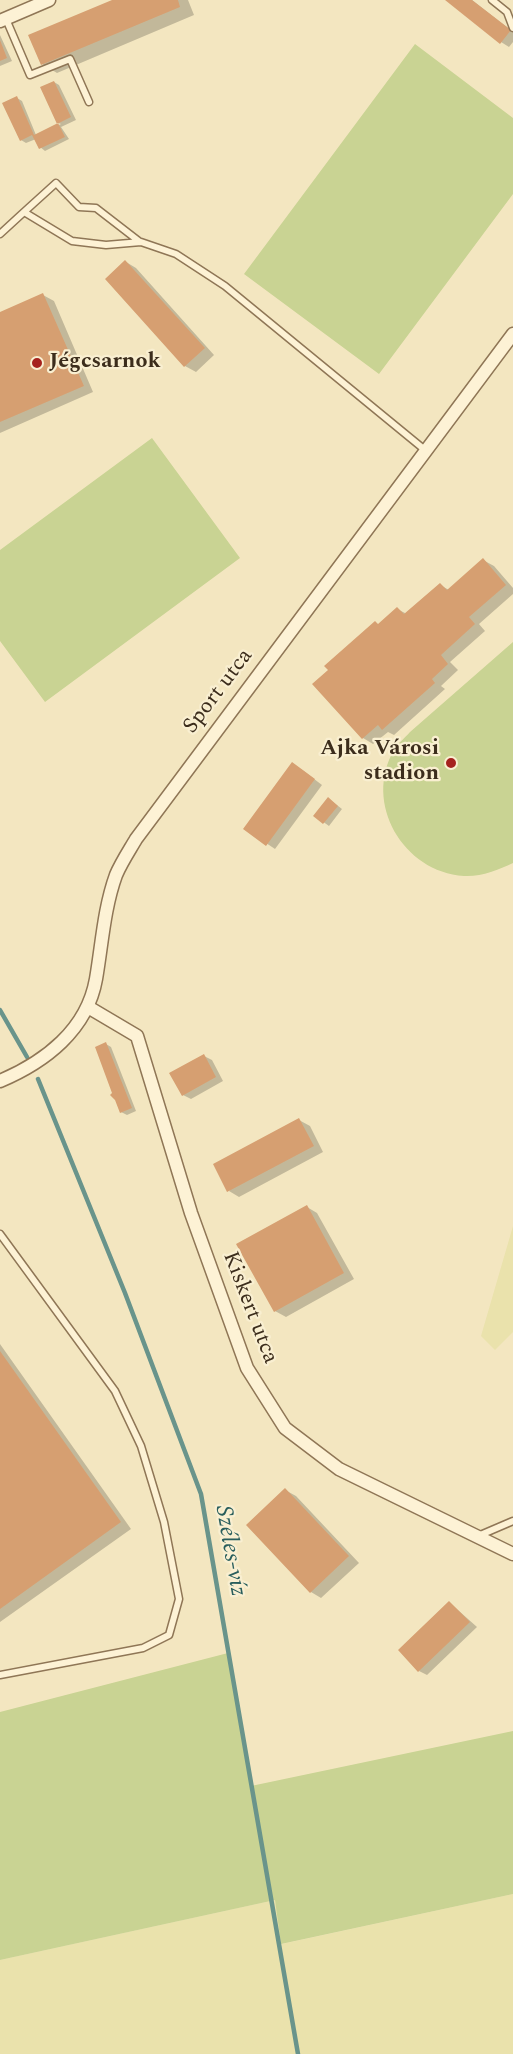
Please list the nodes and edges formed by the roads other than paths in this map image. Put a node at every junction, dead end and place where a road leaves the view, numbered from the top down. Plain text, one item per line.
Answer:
1 (49, 0) edge
2 (492, 0) edge
3 (3, 20) edge
4 (513, 28) edge
5 (89, 102) dead end
6 (24, 212) junction
7 (0, 234) edge
8 (141, 242) junction
9 (513, 334) edge
10 (425, 450) junction
11 (88, 1007) junction
12 (0, 1081) edge
13 (0, 1234) edge
14 (513, 1521) edge
15 (477, 1536) junction
16 (513, 1554) edge
17 (0, 1675) edge

1 - 3 street
2 - 4 lane
3 - 5 lane
6 - 7 lane
6 - 8 lane
6 - 8 lane
8 - 10 lane
9 - 10 street, Sport utca
10 - 11 street, Sport utca
11 - 12 street, Sport utca
11 - 15 street, Kiskert utca
13 - 17 lane
14 - 15 lane
15 - 16 street, Kiskert utca

